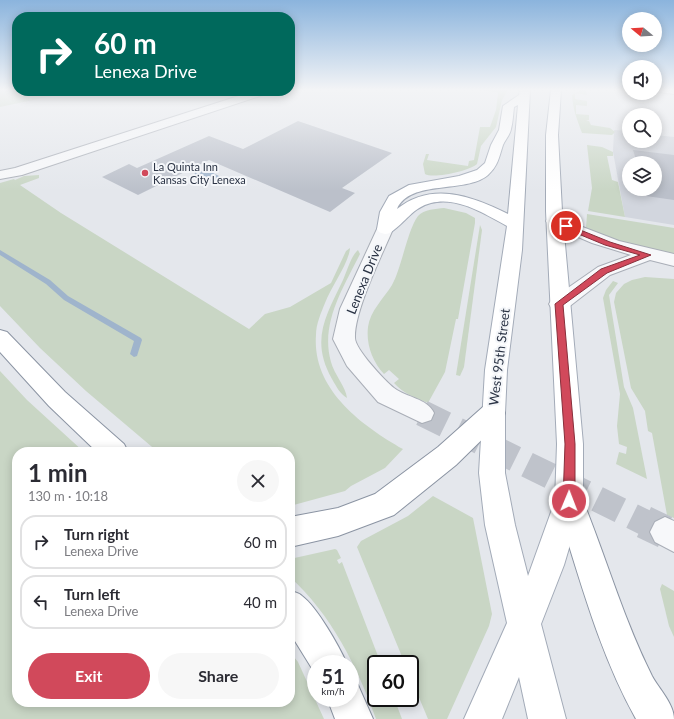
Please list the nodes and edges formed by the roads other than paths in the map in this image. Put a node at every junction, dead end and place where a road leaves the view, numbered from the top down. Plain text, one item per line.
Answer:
1 (166, 124) edge
2 (506, 124) edge
3 (523, 124) edge
4 (553, 124) edge
5 (0, 175) edge
6 (554, 221) junction
7 (515, 224) junction
8 (385, 229) junction
9 (648, 255) junction
10 (674, 260) edge
11 (559, 304) junction
12 (0, 338) edge
13 (422, 413) tunnel mouth
14 (492, 413) junction
15 (110, 447) edge
16 (569, 501) junction
17 (295, 531) edge
18 (295, 613) edge
19 (523, 623) junction
20 (324, 655) edge
21 (349, 707) edge
22 (354, 719) edge
23 (483, 719) edge
24 (547, 719) edge
25 (657, 719) edge

1 - 5 street
2 - 8 main road
3 - 7 main road, West 95th Street
4 - 6 main road
6 - 9 street
6 - 11 main road
7 - 8 main road
7 - 14 main road, West 95th Street
8 - 13 street, Lenexa Drive
9 - 10 street
9 - 11 street
11 - 16 main road
12 - 15 main road
14 - 17 main road
14 - 19 main road, West 95th Street
16 - 19 main road
16 - 25 main road
18 - 20 main road
19 - 23 main road
19 - 24 main road, West 95th Street
21 - 22 main road

